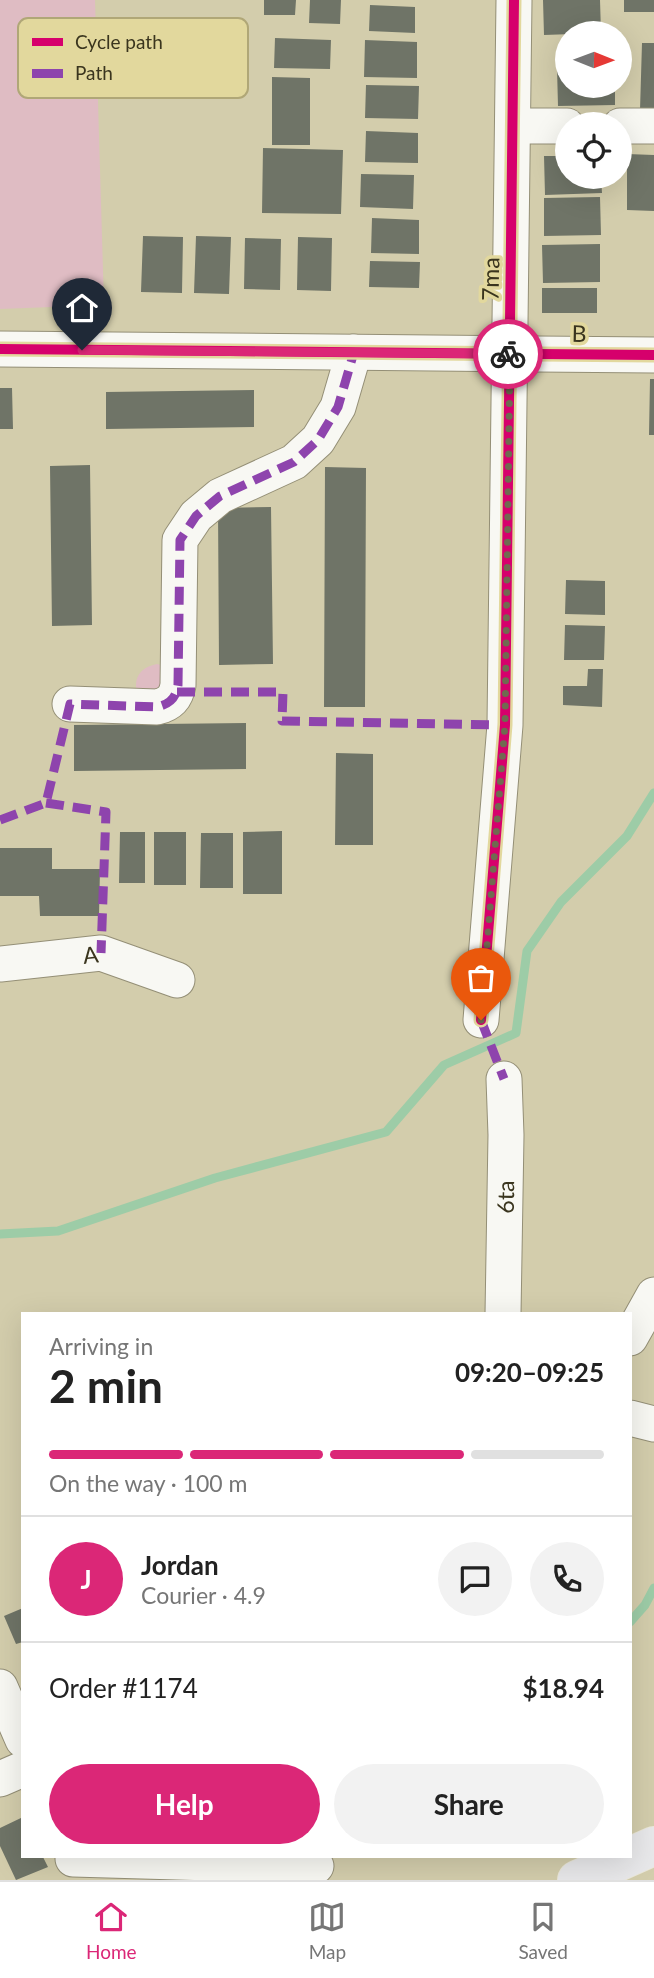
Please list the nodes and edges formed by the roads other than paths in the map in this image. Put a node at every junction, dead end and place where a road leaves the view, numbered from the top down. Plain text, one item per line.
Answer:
1 (514, 0) edge
2 (513, 126) junction
3 (555, 126) edge
4 (632, 126) edge
5 (654, 126) edge
6 (0, 349) edge
7 (354, 352) junction
8 (510, 354) junction
9 (654, 355) edge
10 (70, 704) dead end
11 (0, 964) edge
12 (177, 980) dead end
13 (481, 1020) dead end
14 (504, 1079) dead end
15 (654, 1295) edge
16 (503, 1312) edge
17 (632, 1334) edge
18 (632, 1418) edge
19 (654, 1424) edge
20 (0, 1687) edge
21 (21, 1735) edge
22 (21, 1770) edge
23 (0, 1779) edge
24 (654, 1846) edge
25 (632, 1856) edge
26 (627, 1858) edge
27 (76, 1865) edge
28 (315, 1871) edge
29 (577, 1880) edge

1 - 2 street, 7ma
2 - 3 street
2 - 8 street, 7ma
4 - 5 street
6 - 7 street, B
7 - 8 street, B
7 - 10 street
8 - 9 street, B
8 - 13 street, 7ma
11 - 12 street, A
14 - 16 street, 6ta
15 - 17 street
18 - 19 street
20 - 21 street
22 - 23 street
24 - 25 highway
26 - 29 highway
27 - 28 street

